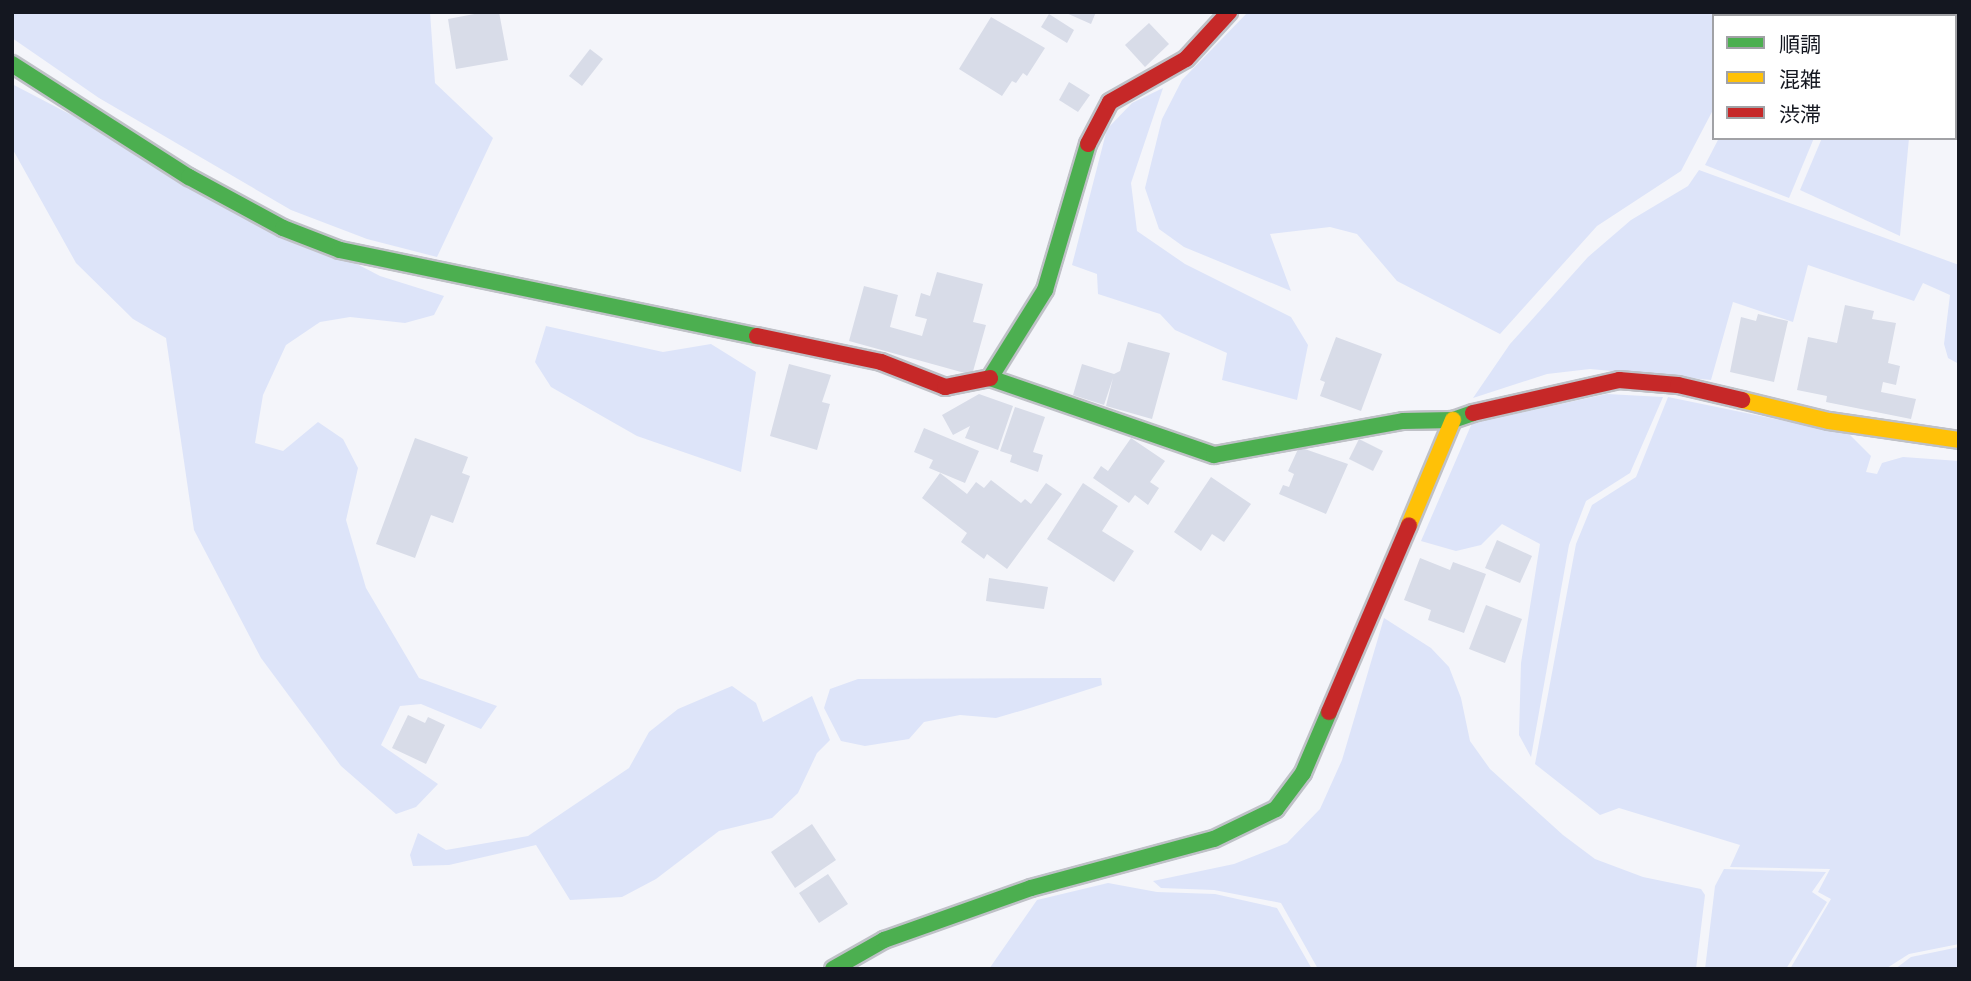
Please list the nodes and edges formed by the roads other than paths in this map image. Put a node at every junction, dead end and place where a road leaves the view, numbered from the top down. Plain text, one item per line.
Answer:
1 (1229, 12) edge
2 (12, 64) edge
3 (990, 378) junction
4 (1453, 420) junction
5 (1959, 440) edge
6 (833, 969) edge

1 - 3 street
2 - 3 street
3 - 4 street
4 - 5 street
4 - 6 street

